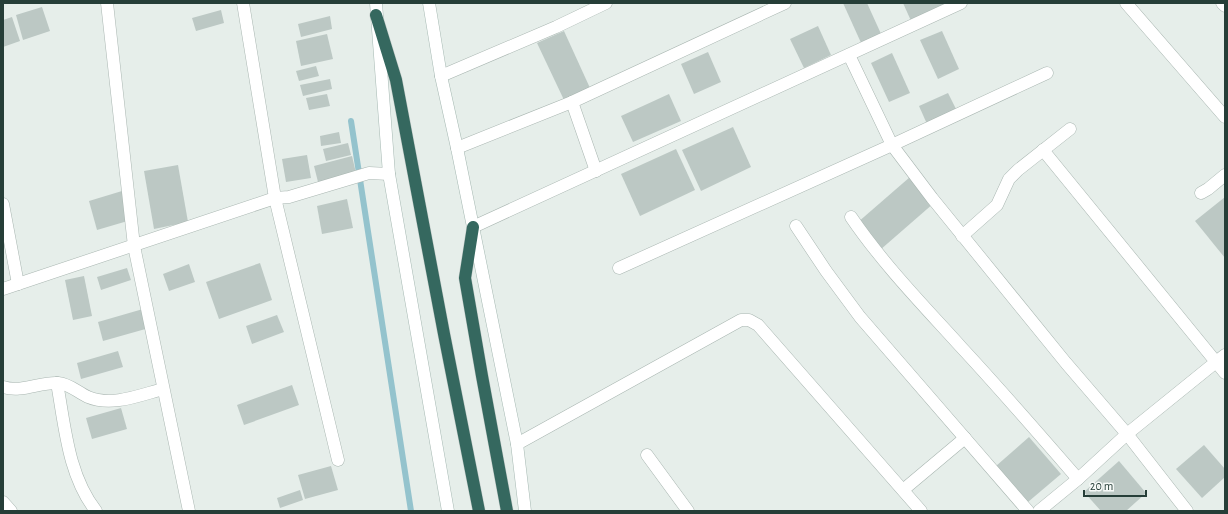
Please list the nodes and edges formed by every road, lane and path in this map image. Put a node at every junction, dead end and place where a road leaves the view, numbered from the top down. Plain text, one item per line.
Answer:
1 (107, 3) edge
2 (243, 3) edge
3 (429, 3) edge
4 (606, 3) edge
5 (785, 3) edge
6 (961, 3) edge
7 (1126, 3) edge
8 (1222, 3) edge
9 (1225, 6) edge
10 (376, 9) edge
11 (849, 55) junction
12 (1047, 73) dead end
13 (441, 76) junction
14 (572, 102) junction
15 (1225, 117) edge
16 (1070, 129) dead end
17 (892, 145) junction
18 (457, 148) junction
19 (1043, 150) junction
20 (596, 171) junction
21 (389, 174) junction
22 (1225, 175) edge
23 (1200, 193) dead end
24 (275, 198) junction
25 (3, 204) edge
26 (851, 217) dead end
27 (796, 226) dead end
28 (473, 227) junction
29 (962, 236) junction
30 (134, 246) junction
31 (619, 268) dead end
32 (18, 284) junction
33 (3, 289) edge
34 (1221, 358) edge
35 (1225, 373) edge
36 (57, 383) junction
37 (3, 387) edge
38 (164, 389) junction
39 (1127, 434) junction
40 (965, 438) junction
41 (517, 444) junction
42 (647, 455) dead end
43 (338, 460) dead end
44 (1078, 479) junction
45 (904, 490) junction
46 (3, 502) edge
47 (11, 511) edge
48 (96, 511) edge
49 (189, 511) edge
50 (448, 511) edge
51 (479, 511) edge
52 (507, 511) edge
53 (525, 511) edge
54 (688, 511) edge
55 (921, 511) edge
56 (1028, 511) edge
57 (1039, 511) edge
58 (1187, 511) edge

1 - 30 street
2 - 24 street
3 - 13 street
4 - 13 street
5 - 14 street
6 - 11 street
7 - 15 street
8 - 9 street
10 - 21 street
10 - 51 highway
11 - 17 street
11 - 20 street
12 - 17 street
13 - 18 street
14 - 18 street
14 - 20 street
16 - 19 street
17 - 29 street
17 - 31 street
18 - 28 street
19 - 29 street
19 - 34 street
20 - 28 street
21 - 24 street
21 - 50 street
22 - 23 street
24 - 30 street
24 - 43 street
25 - 32 street
26 - 44 street
27 - 40 street
28 - 41 street
28 - 52 highway
29 - 39 street
30 - 32 street
30 - 38 street
32 - 33 street
34 - 35 street
34 - 39 street
36 - 37 street
36 - 38 street
36 - 48 street
38 - 49 street
39 - 44 street
39 - 58 street
40 - 45 street
40 - 56 street
41 - 45 street
41 - 53 street
42 - 54 street
44 - 57 street
45 - 55 street
46 - 47 street

